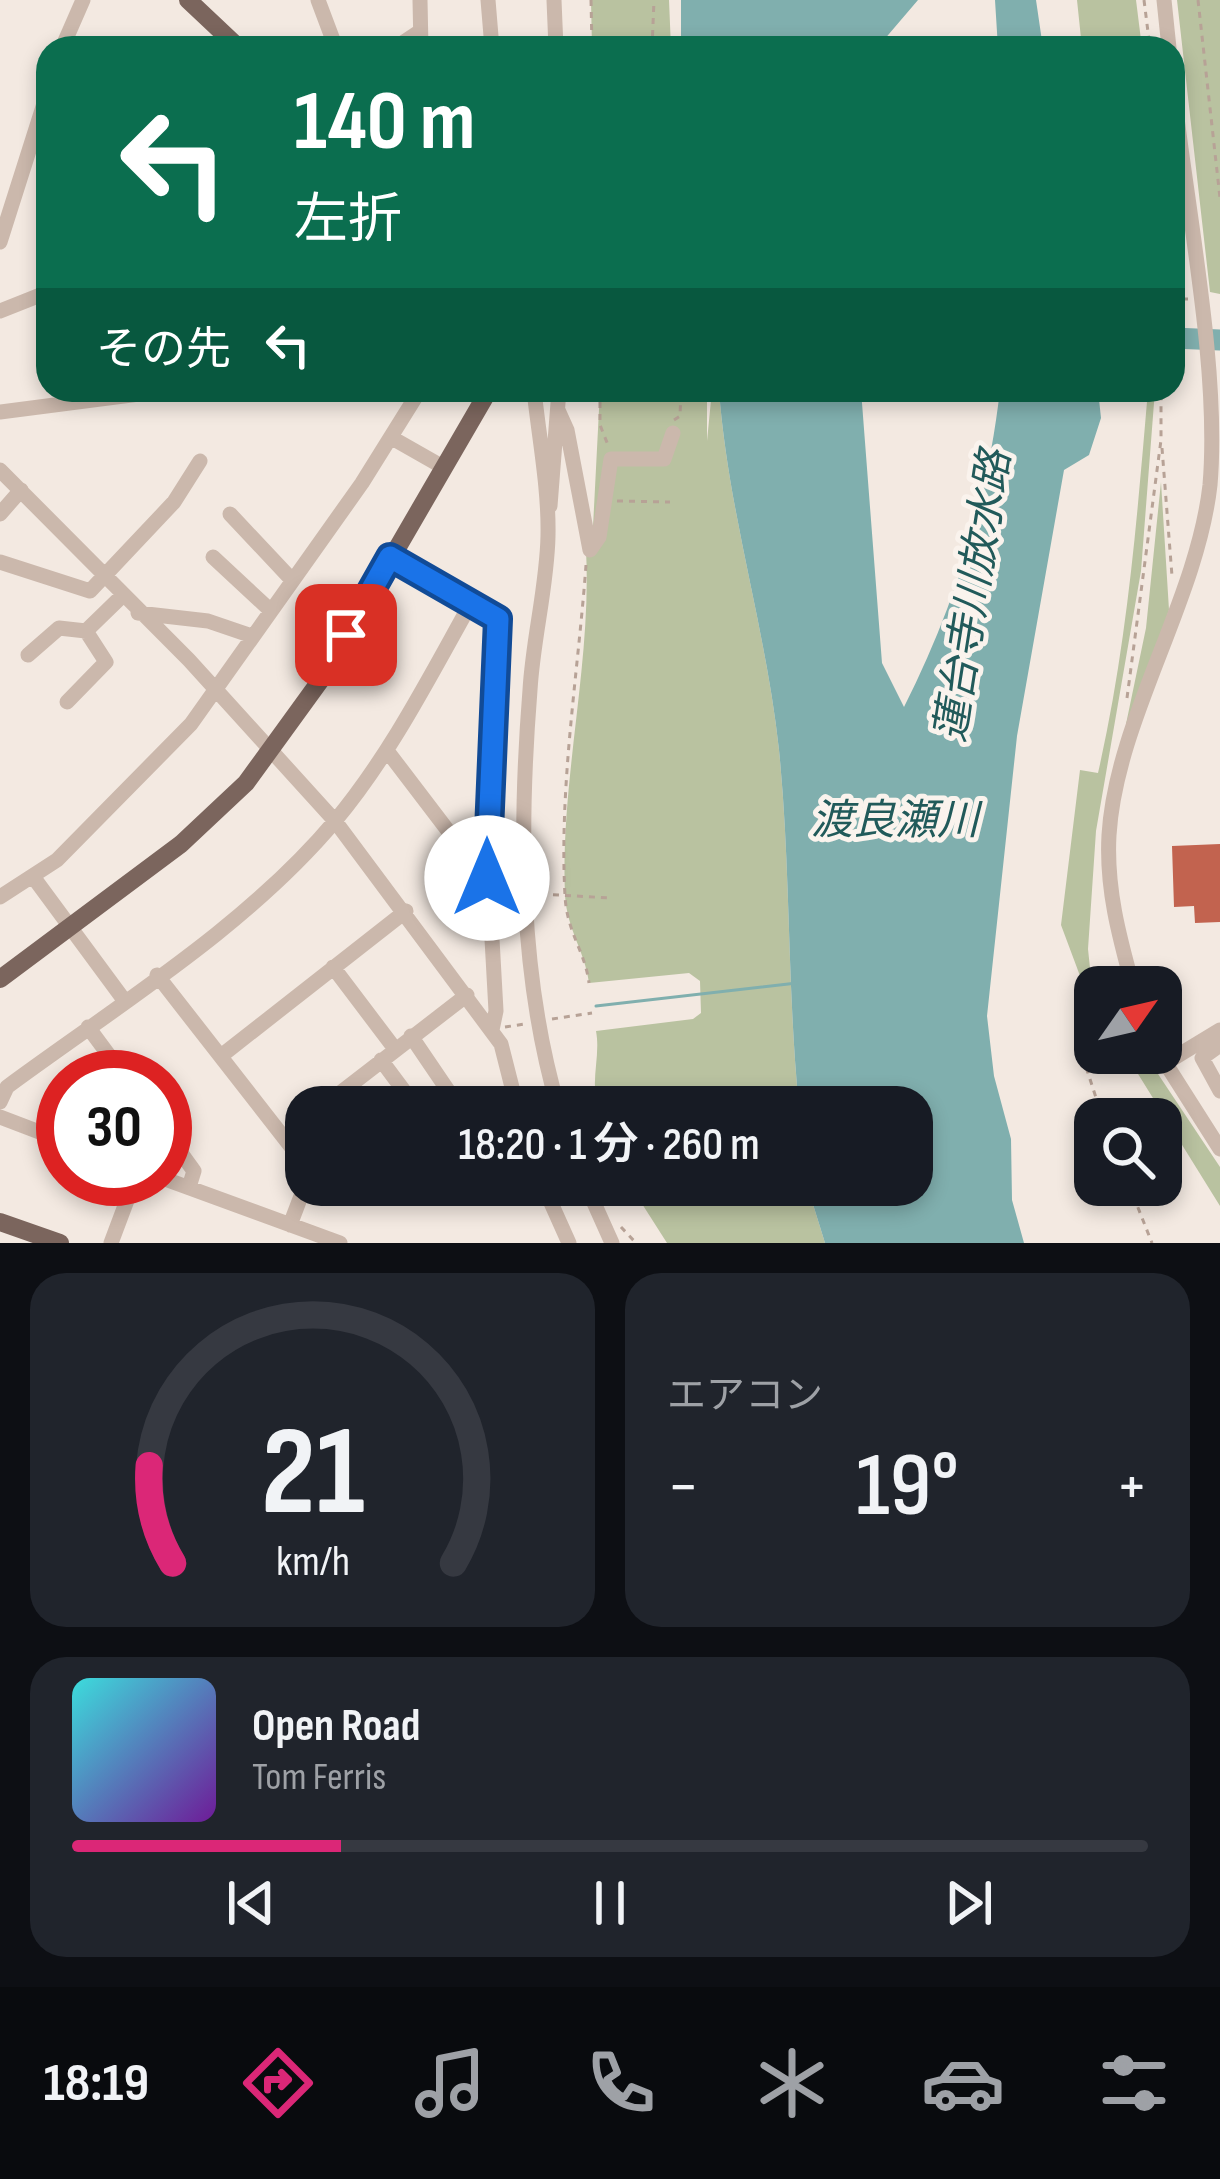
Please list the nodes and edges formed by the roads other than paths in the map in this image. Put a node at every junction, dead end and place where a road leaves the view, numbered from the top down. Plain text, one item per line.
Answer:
1 (83, 0) edge
2 (188, 0) edge
3 (213, 0) edge
4 (318, 0) edge
5 (420, 0) edge
6 (488, 0) edge
7 (554, 0) edge
8 (1164, 0) edge
9 (210, 23) junction
10 (67, 36) edge
11 (225, 36) edge
12 (332, 36) edge
13 (420, 36) edge
14 (491, 36) edge
15 (556, 36) edge
16 (1168, 36) edge
17 (36, 129) edge
18 (1185, 182) edge
19 (0, 242) edge
20 (36, 297) edge
21 (0, 311) edge
22 (77, 402) edge
23 (413, 402) edge
24 (482, 402) edge
25 (535, 402) edge
26 (558, 402) edge
27 (557, 410) junction
28 (0, 412) edge
29 (1217, 426) edge
30 (673, 434) road end
31 (392, 438) junction
32 (200, 461) dead end
33 (442, 467) junction
34 (0, 470) edge
35 (21, 490) junction
36 (0, 514) edge
37 (230, 514) dead end
38 (547, 514) junction
39 (214, 557) dead end
40 (390, 557) junction
41 (0, 562) edge
42 (106, 580) junction
43 (292, 580) junction
44 (121, 597) junction
45 (471, 603) junction
46 (270, 610) junction
47 (137, 613) junction
48 (86, 632) junction
49 (252, 636) junction
50 (28, 655) dead end
51 (216, 693) junction
52 (67, 702) dead end
53 (388, 752) junction
54 (271, 753) junction
55 (335, 820) junction
56 (486, 831) junction
57 (34, 878) junction
58 (0, 897) edge
59 (406, 911) junction
60 (69, 927) junction
61 (1128, 966) edge
62 (333, 968) junction
63 (157, 976) junction
64 (0, 979) edge
65 (467, 995) junction
66 (124, 1000) junction
67 (88, 1027) junction
68 (497, 1029) junction
69 (1220, 1030) edge
70 (411, 1036) junction
71 (1220, 1045) edge
72 (1182, 1048) edge
73 (105, 1050) edge
74 (388, 1054) junction
75 (220, 1056) junction
76 (1172, 1074) edge
77 (348, 1086) edge
78 (405, 1086) edge
79 (445, 1086) edge
80 (512, 1086) edge
81 (554, 1086) edge
82 (1220, 1091) edge
83 (0, 1102) edge
84 (0, 1117) edge
85 (36, 1131) edge
86 (284, 1137) edge
87 (1220, 1148) edge
88 (192, 1188) edge
89 (125, 1206) edge
90 (297, 1206) edge
91 (552, 1206) edge
92 (595, 1206) edge
93 (0, 1222) edge
94 (290, 1225) junction
95 (565, 1242) edge
96 (60, 1243) edge
97 (111, 1243) edge
98 (340, 1243) edge
99 (612, 1243) edge

1 - 10 street
2 - 9 main road
3 - 9 street
4 - 12 street
5 - 13 street
6 - 14 street
7 - 15 street
8 - 16 street
9 - 11 main road
17 - 19 street
18 - 29 street
20 - 21 street
22 - 28 street
23 - 31 street
24 - 33 main road
25 - 38 street
26 - 27 street
27 - 30 street
27 - 38 street
29 - 61 street
31 - 33 street
31 - 43 street
32 - 42 street
33 - 40 main road
34 - 35 street
35 - 36 street
35 - 42 street
37 - 43 street
38 - 81 street
39 - 46 street
40 - 45 street
40 - 54 main road
41 - 42 street
42 - 44 street
43 - 46 street
44 - 47 street
44 - 48 street
45 - 53 street
45 - 56 street
46 - 49 street
47 - 49 street
47 - 51 street
48 - 50 street
48 - 52 street
49 - 51 street
51 - 54 street
51 - 57 street
53 - 55 street
53 - 56 street
54 - 55 street
54 - 60 main road
55 - 59 street
55 - 63 street
56 - 68 street
57 - 58 street
57 - 60 street
59 - 62 street
59 - 65 street
60 - 64 main road
60 - 66 street
62 - 74 street
62 - 75 street
63 - 66 street
63 - 75 street
65 - 68 street
65 - 70 street
66 - 67 street
67 - 73 street
67 - 83 street
68 - 80 street
69 - 72 street
70 - 74 street
70 - 79 street
71 - 82 street
74 - 77 street
74 - 78 street
75 - 86 street
76 - 87 street
84 - 85 street
88 - 94 street
89 - 97 street
90 - 94 street
91 - 95 street
92 - 99 street
93 - 96 main road
94 - 98 street

